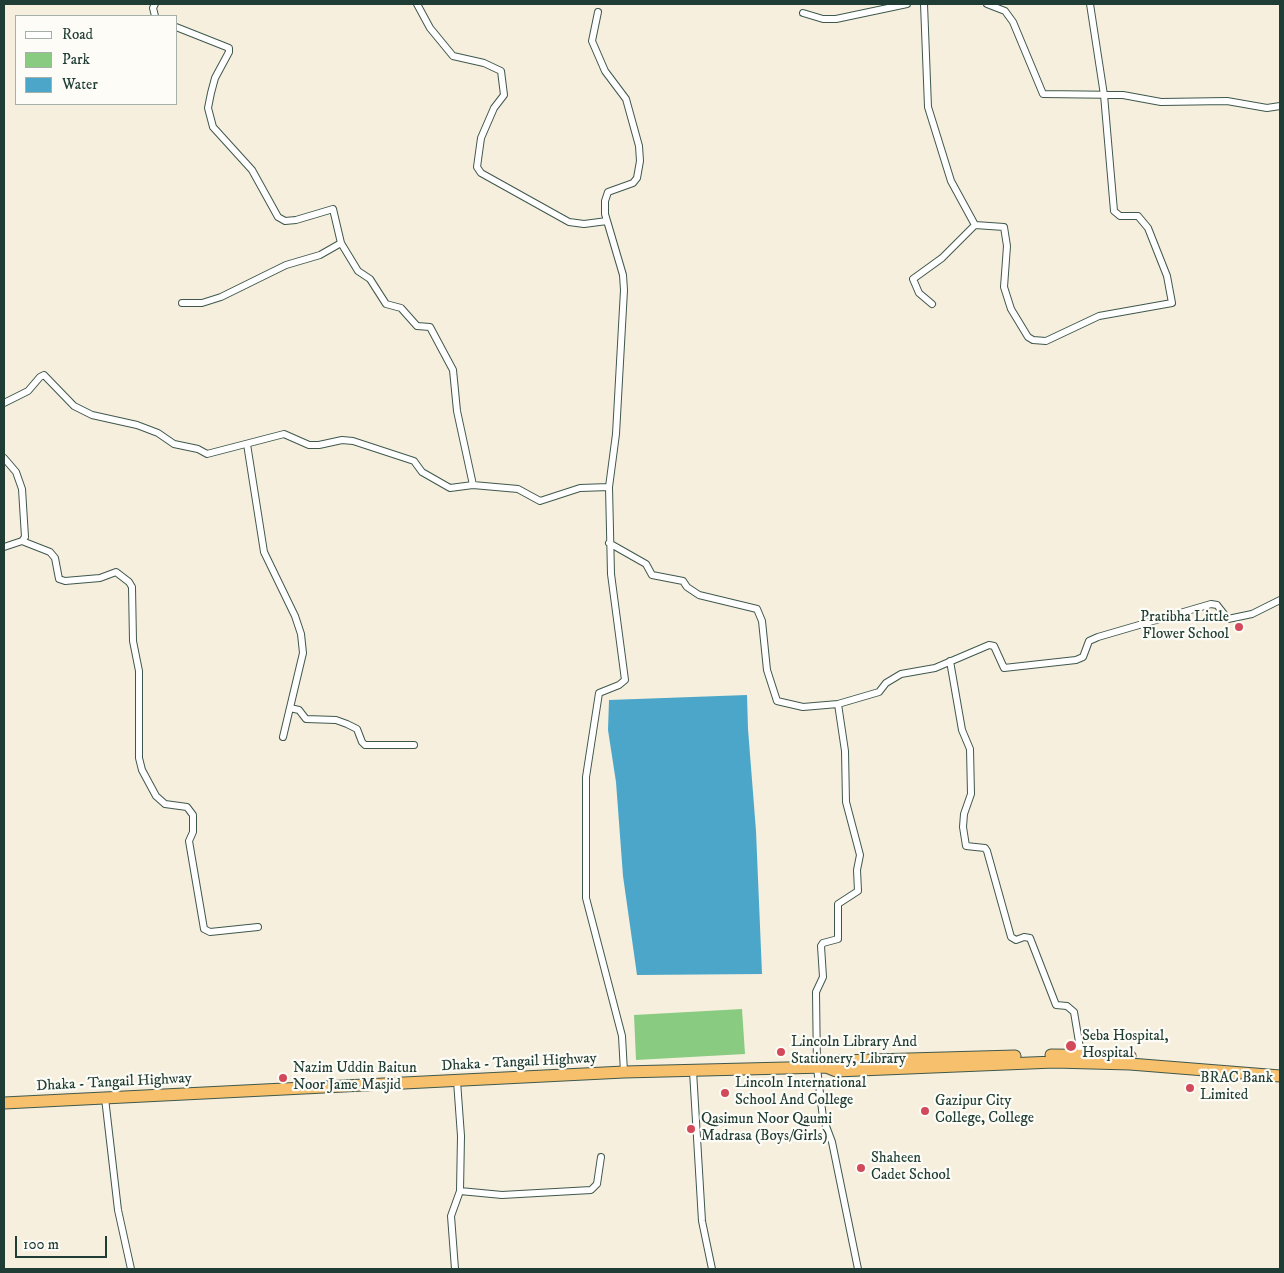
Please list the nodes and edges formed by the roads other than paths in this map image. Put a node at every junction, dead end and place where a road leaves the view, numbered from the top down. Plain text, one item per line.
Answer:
1 (417, 4) edge
2 (907, 4) edge
3 (924, 4) edge
4 (987, 4) edge
5 (1090, 4) edge
6 (598, 12) dead end
7 (803, 14) dead end
8 (178, 28) edge
9 (1104, 95) junction
10 (1280, 106) edge
11 (607, 221) junction
12 (975, 225) junction
13 (341, 244) junction
14 (182, 303) dead end
15 (932, 304) dead end
16 (4, 403) edge
17 (247, 444) junction
18 (4, 458) edge
19 (473, 485) junction
20 (609, 487) junction
21 (22, 541) junction
22 (609, 543) junction
23 (4, 547) edge
24 (1280, 600) edge
25 (950, 661) junction
26 (838, 704) junction
27 (290, 708) junction
28 (283, 737) dead end
29 (414, 745) dead end
30 (258, 927) dead end
31 (1081, 1054) junction
32 (821, 1067) junction
33 (1280, 1068) edge
34 (693, 1071) junction
35 (624, 1072) junction
36 (1280, 1076) edge
37 (457, 1081) junction
38 (105, 1098) junction
39 (4, 1104) edge
40 (601, 1157) dead end
41 (460, 1191) junction
42 (131, 1269) edge
43 (455, 1269) edge
44 (712, 1269) edge
45 (858, 1269) edge

1 - 11 street
2 - 7 street
3 - 12 street
4 - 9 street
5 - 9 street
6 - 11 street
8 - 13 street
9 - 10 street
9 - 12 street
11 - 20 street
12 - 15 street
13 - 14 street
13 - 19 street
16 - 17 street
17 - 19 street
17 - 27 street
18 - 21 street
19 - 20 street
20 - 22 street
21 - 23 street
21 - 30 street
22 - 26 street
22 - 35 street
24 - 25 street
25 - 26 street
25 - 31 street
26 - 32 street
27 - 28 street
27 - 29 street
31 - 32 highway, Dhaka - Tangail Highway
31 - 33 highway, Dhaka - Tangail Highway
32 - 34 highway, Dhaka - Tangail Highway
32 - 36 highway, Dhaka - Tangail Highway
32 - 45 street
34 - 35 highway, Dhaka - Tangail Highway
34 - 44 street
35 - 37 highway, Dhaka - Tangail Highway
37 - 38 highway, Dhaka - Tangail Highway
37 - 41 street
38 - 39 highway, Dhaka - Tangail Highway
38 - 42 street
40 - 41 street
41 - 43 street

